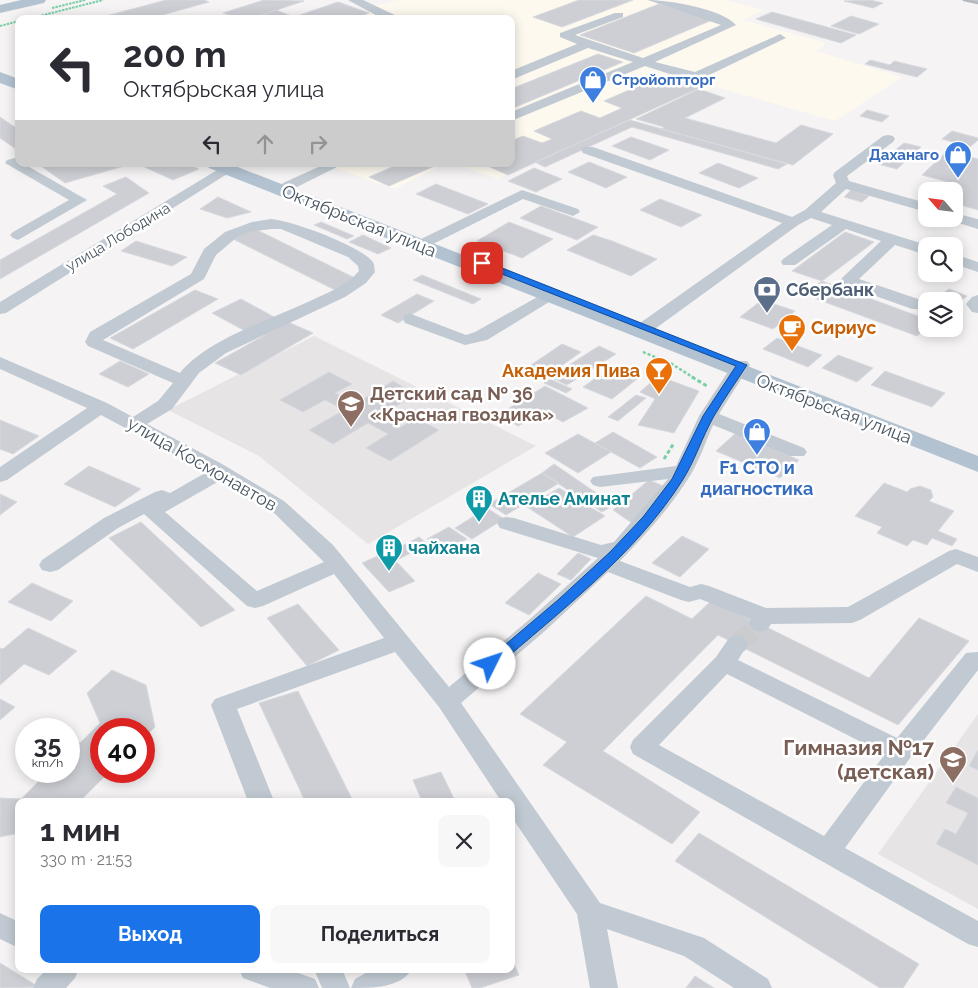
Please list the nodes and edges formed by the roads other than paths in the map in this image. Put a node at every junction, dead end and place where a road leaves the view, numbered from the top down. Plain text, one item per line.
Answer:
1 (39, 0) edge
2 (354, 0) edge
3 (654, 0) edge
4 (0, 9) edge
5 (388, 15) edge
6 (618, 15) dead end
7 (780, 38) dead end
8 (587, 44) junction
9 (644, 62) junction
10 (0, 71) edge
11 (515, 74) edge
12 (0, 77) edge
13 (15, 77) edge
14 (15, 83) edge
15 (515, 115) edge
16 (888, 138) dead end
17 (588, 150) dead end
18 (22, 167) edge
19 (225, 167) edge
20 (233, 167) edge
21 (234, 167) edge
22 (329, 167) edge
23 (843, 184) junction
24 (288, 186) junction
25 (918, 206) edge
26 (573, 212) dead end
27 (810, 213) junction
28 (963, 219) edge
29 (793, 222) junction
30 (844, 224) junction
31 (978, 224) edge
32 (18, 234) dead end
33 (892, 239) junction
34 (428, 241) junction
35 (918, 247) edge
36 (789, 262) dead end
37 (963, 262) edge
38 (978, 267) edge
39 (548, 296) junction
40 (978, 300) edge
41 (918, 305) dead end
42 (978, 308) edge
43 (0, 309) edge
44 (411, 319) dead end
45 (646, 327) junction
46 (0, 362) edge
47 (740, 368) junction
48 (183, 381) junction
49 (100, 407) junction
50 (708, 416) junction
51 (133, 425) junction
52 (797, 452) dead end
53 (978, 457) edge
54 (978, 465) edge
55 (5, 468) edge
56 (218, 470) junction
57 (673, 472) junction
58 (600, 482) dead end
59 (507, 523) dead end
60 (623, 546) junction
61 (606, 563) junction
62 (50, 564) dead end
63 (337, 564) junction
64 (978, 565) edge
65 (398, 642) junction
66 (974, 659) dead end
67 (447, 701) junction
68 (901, 751) junction
69 (260, 798) edge
70 (513, 798) edge
71 (515, 801) edge
72 (828, 851) junction
73 (590, 911) junction
74 (0, 925) edge
75 (15, 934) edge
76 (978, 935) edge
77 (60, 973) edge
78 (264, 973) edge
79 (330, 973) edge
80 (391, 973) edge
81 (47, 988) edge
82 (305, 988) edge
83 (336, 988) edge
84 (365, 988) edge
85 (604, 988) edge
86 (758, 988) edge

1 - 4 main road
2 - 5 street
3 - 9 street
6 - 8 street
7 - 9 street
8 - 9 street
8 - 11 street
9 - 15 street
10 - 13 main road
12 - 14 main road
16 - 23 street
17 - 29 street
18 - 32 street
19 - 43 street, улица Лободина
20 - 39 main road, Октябрьская улица
21 - 24 main road, Октябрьская улица
22 - 24 street
23 - 25 street
23 - 27 street
24 - 34 main road, Октябрьская улица
26 - 34 street
27 - 29 street
27 - 30 street
28 - 31 street
29 - 45 street
30 - 33 street
30 - 36 street
33 - 35 street
33 - 41 street
34 - 45 main road, Октябрьская улица
37 - 38 street
39 - 44 street
39 - 47 main road, Октябрьская улица
40 - 42 street
45 - 47 main road, Октябрьская улица
46 - 49 street, улица Космонавтов
47 - 50 street
47 - 53 main road, Октябрьская улица
47 - 54 main road, Октябрьская улица
48 - 48 street
48 - 51 street
49 - 51 street, улица Космонавтов
49 - 55 street
50 - 52 street
50 - 57 street
51 - 56 street, улица Космонавтов
56 - 62 street
56 - 63 street, улица Космонавтов
56 - 63 street
57 - 58 street
57 - 60 street
59 - 60 street
60 - 61 street
61 - 64 street
61 - 67 street
63 - 65 street, улица Космонавтов
65 - 67 street, улица Космонавтов
65 - 69 street
66 - 68 street
67 - 70 street, улица Космонавтов
68 - 72 street
68 - 72 street
71 - 73 street, улица Космонавтов
72 - 76 street
73 - 85 street, улица Космонавтов
73 - 86 street
74 - 75 street
77 - 81 street
78 - 82 street
79 - 83 street
80 - 84 street

